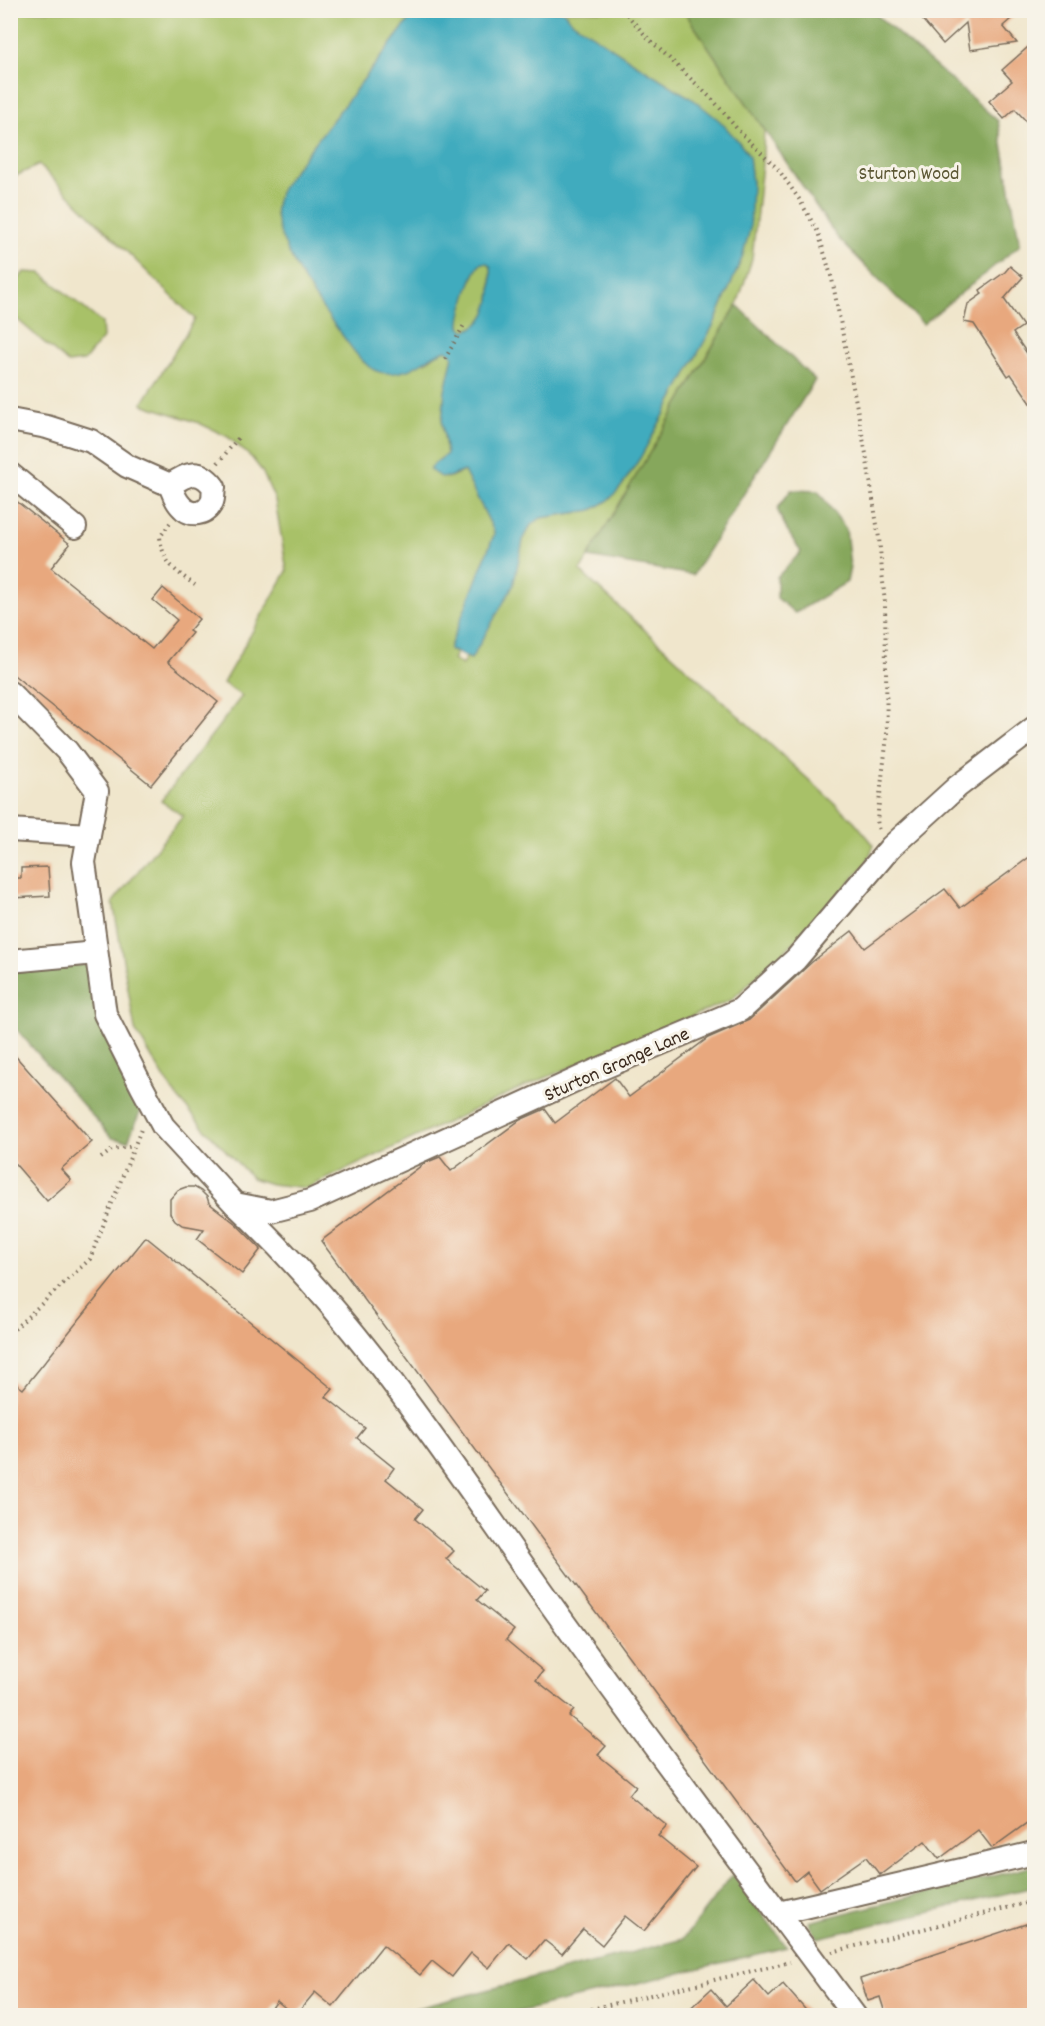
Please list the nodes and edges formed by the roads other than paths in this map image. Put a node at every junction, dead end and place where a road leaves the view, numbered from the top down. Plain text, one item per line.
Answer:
1 (10, 420) edge
2 (10, 474) edge
3 (170, 485) junction
4 (75, 527) dead end
5 (10, 693) edge
6 (1035, 728) edge
7 (10, 830) edge
8 (89, 835) junction
9 (96, 953) junction
10 (10, 961) edge
11 (235, 1204) junction
12 (1035, 1853) edge
13 (779, 1913) junction
14 (855, 2016) edge

1 - 3 lane
2 - 4 lane
3 - 3 lane
5 - 8 lane
6 - 11 lane, Sturton Grange Lane
7 - 8 lane
8 - 9 lane
9 - 10 lane
9 - 11 lane
11 - 13 lane
12 - 13 lane
13 - 14 lane

